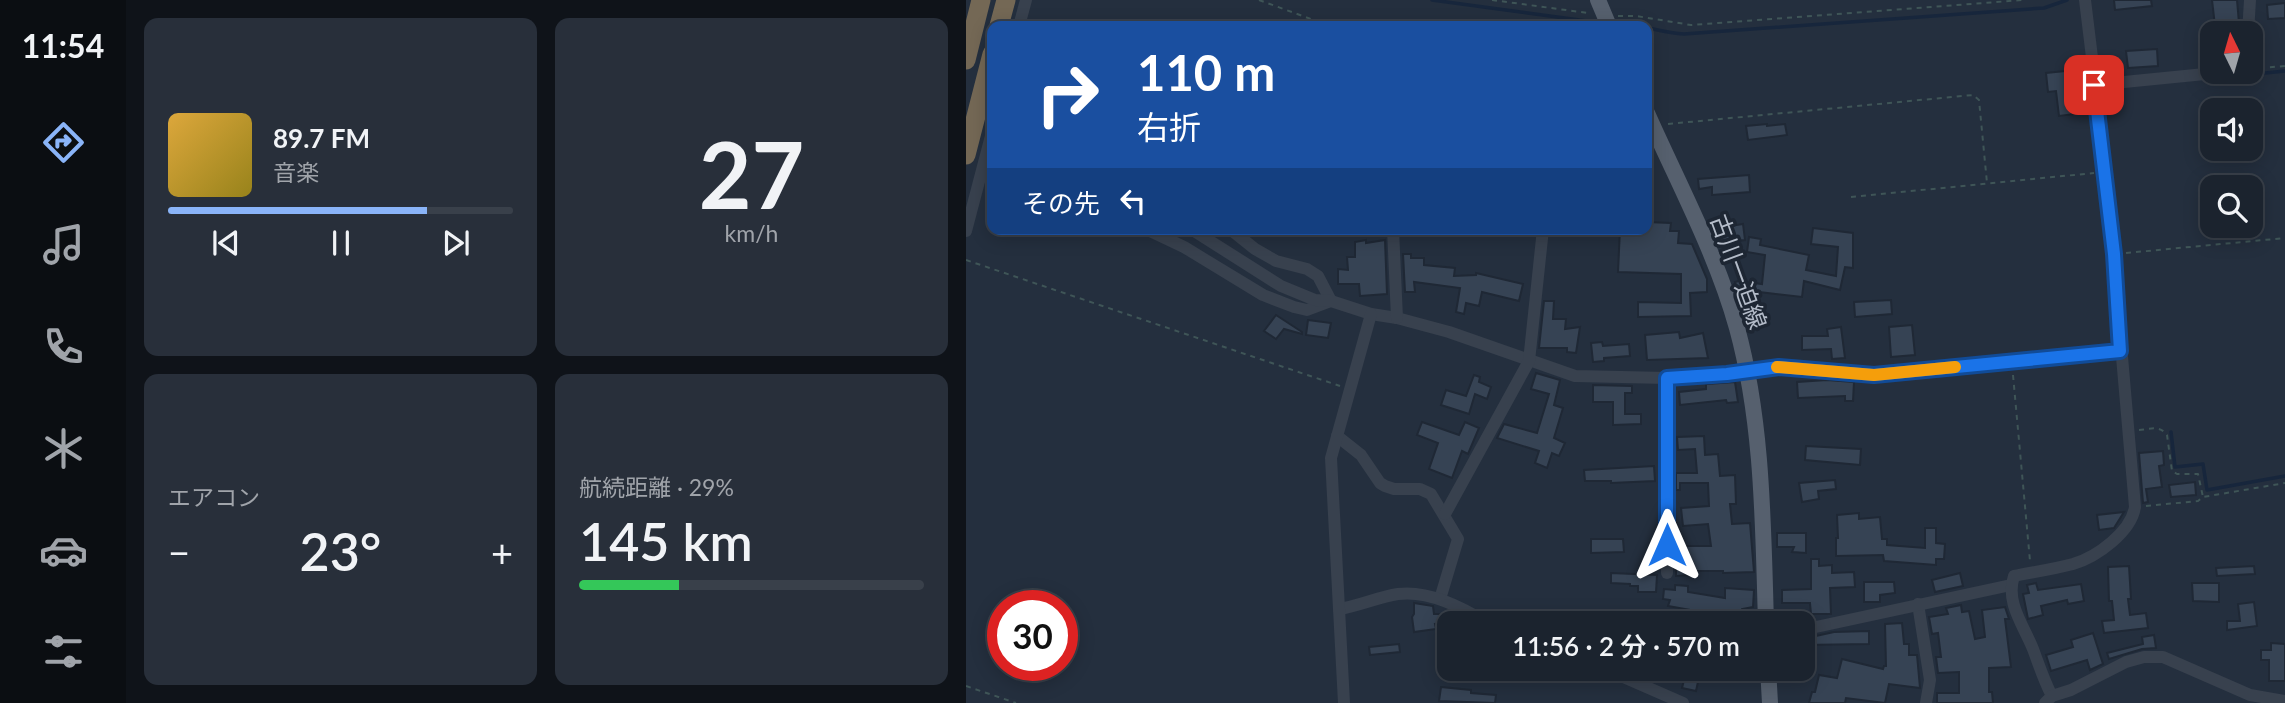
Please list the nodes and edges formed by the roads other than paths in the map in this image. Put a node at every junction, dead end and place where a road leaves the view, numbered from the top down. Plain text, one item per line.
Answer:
1 (981, 0) edge
2 (1006, 0) edge
3 (1026, 0) edge
4 (2085, 0) edge
5 (2250, 0) edge
6 (1000, 21) edge
7 (1020, 21) edge
8 (2249, 21) edge
9 (966, 60) edge
10 (987, 73) edge
11 (2200, 74) edge
12 (2094, 85) junction
13 (1652, 124) edge
14 (966, 152) edge
15 (987, 152) edge
16 (987, 157) edge
17 (979, 183) junction
18 (987, 185) edge
19 (966, 231) edge
20 (1159, 235) edge
21 (1200, 235) edge
22 (1238, 235) edge
23 (1393, 235) edge
24 (1542, 235) edge
25 (1331, 301) junction
26 (1371, 314) junction
27 (1397, 318) junction
28 (2120, 351) junction
29 (1529, 361) junction
30 (1746, 370) junction
31 (1667, 378) junction
32 (1337, 436) junction
33 (1445, 514) junction
34 (1667, 573) dead end
35 (2011, 586) junction
36 (1440, 599) junction
37 (1918, 604) junction
38 (1339, 609) junction
39 (1467, 611) edge
40 (1766, 611) edge
41 (1815, 627) edge
42 (1633, 681) edge
43 (1768, 681) edge
44 (2048, 699) edge
45 (2285, 701) edge
46 (1343, 703) edge
47 (1683, 703) edge
48 (1769, 703) edge
49 (1926, 703) edge

1 - 9 highway
2 - 6 highway
3 - 7 street
4 - 12 street
5 - 8 street
10 - 14 highway
11 - 12 street
12 - 28 street
13 - 30 main road, 古川一迫線
14 - 16 street
15 - 17 street
17 - 18 street
17 - 19 street
20 - 25 street
21 - 25 street
22 - 25 street
23 - 27 street
24 - 29 street
25 - 26 street
26 - 27 street
26 - 32 street
27 - 29 street
28 - 30 street
28 - 35 street
29 - 31 street
29 - 33 street
30 - 31 street
30 - 40 main road, 古川一迫線
31 - 34 street
32 - 33 street
32 - 38 street
33 - 36 street
35 - 37 street
35 - 44 street
36 - 38 street
36 - 39 street
37 - 41 street
37 - 49 street
38 - 46 street
42 - 47 street
43 - 48 main road
44 - 45 street

